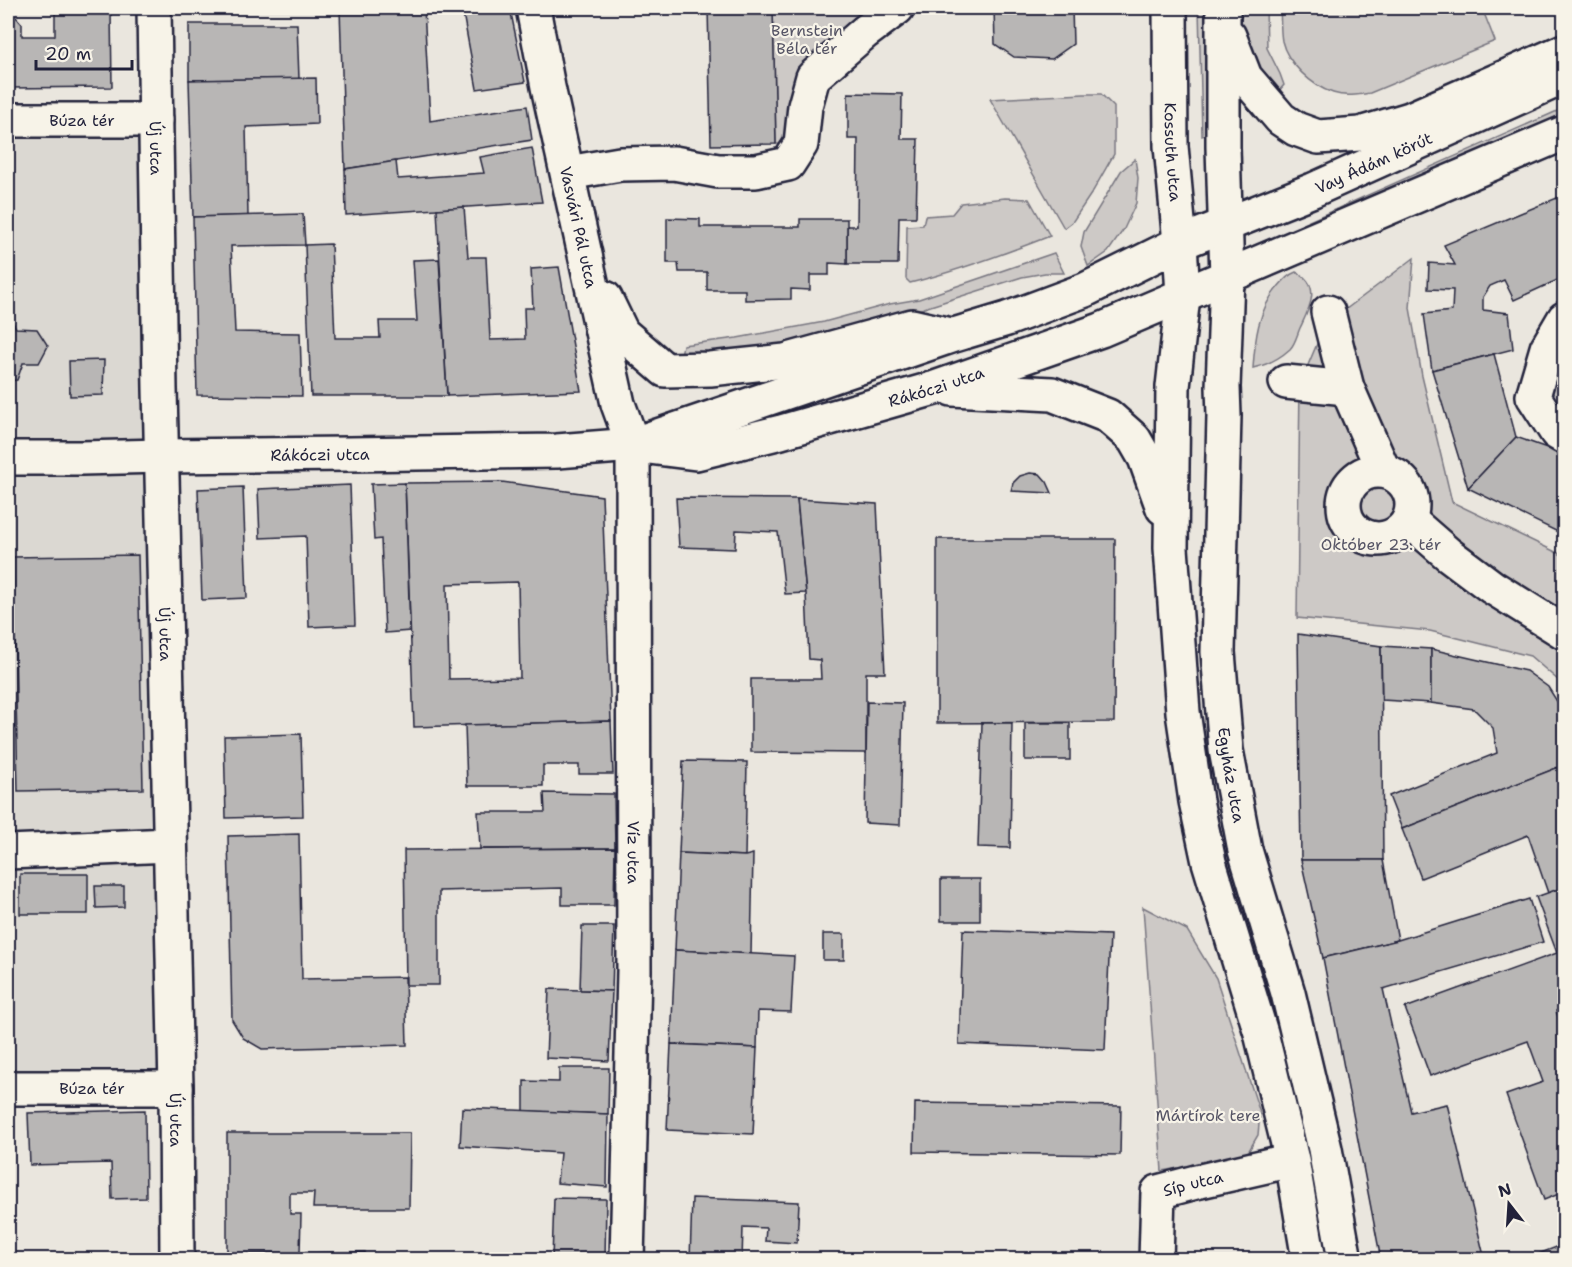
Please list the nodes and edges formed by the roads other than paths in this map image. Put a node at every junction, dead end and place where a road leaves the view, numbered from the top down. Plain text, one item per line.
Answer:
1 (154, 8) edge
2 (533, 8) edge
3 (897, 8) edge
4 (1170, 8) edge
5 (1223, 15) edge
6 (1564, 51) edge
7 (1564, 77) edge
8 (8, 120) edge
9 (156, 120) junction
10 (1564, 133) edge
11 (568, 173) junction
12 (1226, 224) junction
13 (1180, 243) junction
14 (585, 250) junction
15 (1227, 277) junction
16 (1183, 296) junction
17 (1328, 312) dead end
18 (1564, 319) edge
19 (954, 335) junction
20 (1286, 382) dead end
21 (935, 388) junction
22 (1347, 388) junction
23 (1564, 437) edge
24 (633, 445) junction
25 (162, 456) junction
26 (8, 458) edge
27 (1383, 470) junction
28 (1409, 520) junction
29 (1171, 548) junction
30 (1564, 632) edge
31 (170, 845) junction
32 (8, 852) edge
33 (8, 1088) edge
34 (176, 1088) junction
35 (1292, 1160) junction
36 (177, 1260) edge
37 (627, 1260) edge
38 (1156, 1260) edge
39 (1309, 1260) edge
40 (1346, 1260) edge

1 - 9 street, Új utca
2 - 11 street, Vasvári Pál utca
3 - 11 street
4 - 13 street, Kossuth utca
5 - 6 street
5 - 12 street
7 - 12 street, Vay Ádám körút
8 - 9 street, Búza tér
9 - 25 street, Új utca
10 - 15 street
11 - 14 street, Vasvári Pál utca
12 - 13 street, Vay Ádám körút
12 - 15 street
13 - 16 street, Kossuth utca
13 - 19 street, Rákóczi utca
14 - 19 street
14 - 24 street, Vasvári Pál utca
15 - 16 street, Rákóczi utca
15 - 40 street, Egyház utca
16 - 21 street, Rákóczi utca
16 - 29 street
17 - 22 street
18 - 23 street
19 - 24 street, Rákóczi utca
20 - 22 street
21 - 24 street, Rákóczi utca
21 - 29 street
22 - 27 street
24 - 25 street, Rákóczi utca
24 - 37 street, Víz utca
25 - 26 street, Rákóczi utca
25 - 31 street, Új utca
27 - 28 street
27 - 28 street
28 - 30 street
29 - 35 street
31 - 32 street
31 - 34 street, Új utca
33 - 34 street, Búza tér
34 - 36 street, Új utca
35 - 38 street, Síp utca
35 - 39 street

